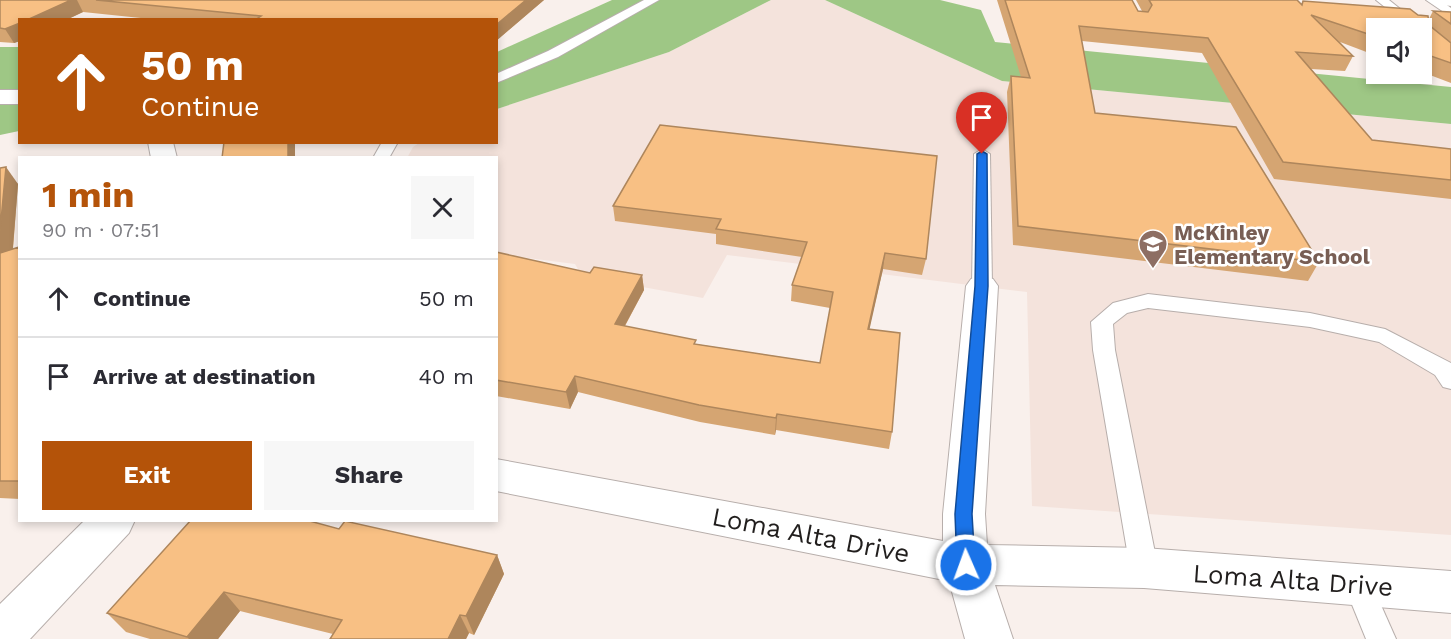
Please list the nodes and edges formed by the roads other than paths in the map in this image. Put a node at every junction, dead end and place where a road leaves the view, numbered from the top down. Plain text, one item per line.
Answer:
1 (653, 0) edge
2 (1382, 0) edge
3 (1432, 0) edge
4 (1442, 0) edge
5 (1451, 1) edge
6 (1451, 13) edge
7 (1405, 18) edge
8 (498, 78) edge
9 (0, 97) edge
10 (18, 97) edge
11 (982, 154) dead end
12 (982, 286) joint
13 (1451, 381) edge
14 (498, 475) edge
15 (112, 522) edge
16 (966, 565) junction
17 (1144, 568) junction
18 (1358, 585) junction
19 (1451, 592) edge
20 (0, 637) edge
21 (989, 639) edge
22 (1381, 639) edge

1 - 8 lane
2 - 7 lane
3 - 6 lane
4 - 5 street
9 - 10 street
11 - 12 lane
12 - 16 street
13 - 17 lane
14 - 16 street, Loma Alta Drive
15 - 20 street
16 - 17 street, Loma Alta Drive
16 - 21 street
17 - 18 street, Loma Alta Drive
18 - 19 street, Loma Alta Drive
18 - 22 lane

